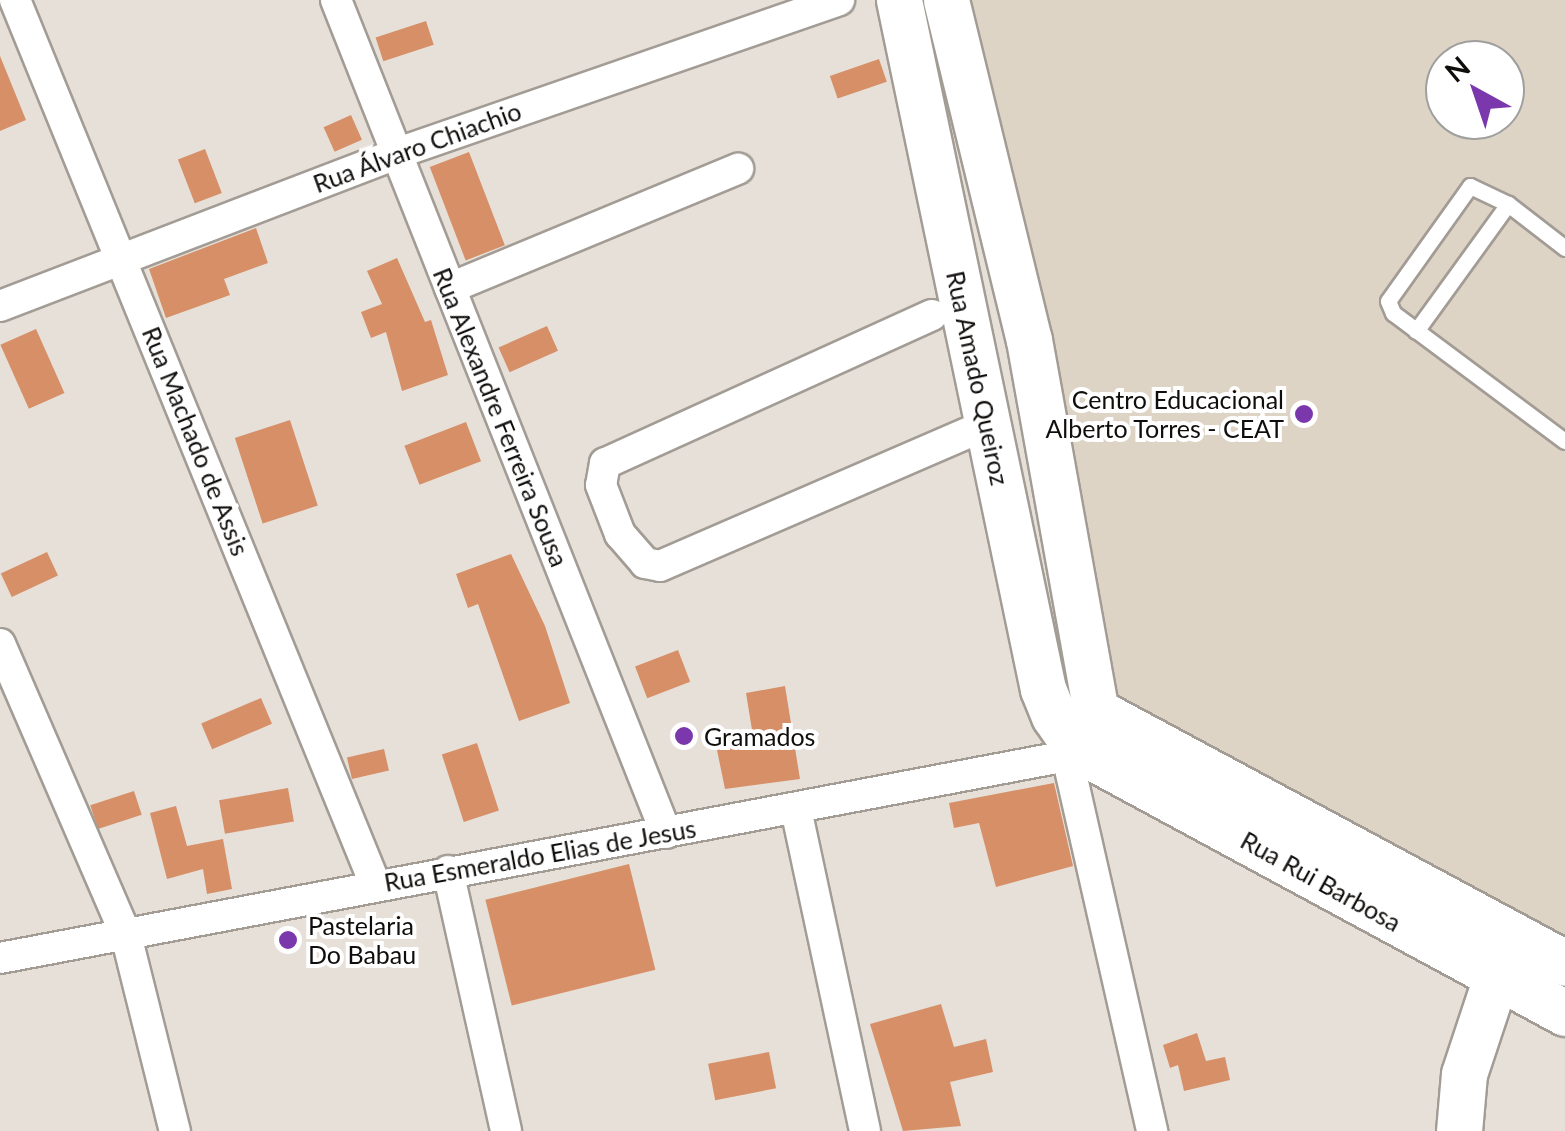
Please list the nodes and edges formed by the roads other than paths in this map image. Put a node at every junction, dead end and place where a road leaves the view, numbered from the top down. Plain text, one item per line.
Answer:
1 (15, 0) edge
2 (336, 0) edge
3 (839, 0) edge
4 (900, 0) edge
5 (946, 0) edge
6 (395, 154) junction
7 (738, 169) dead end
8 (1508, 204) junction
9 (1565, 248) edge
10 (121, 256) junction
11 (450, 288) junction
12 (0, 306) edge
13 (932, 315) dead end
14 (1416, 331) junction
15 (988, 424) junction
16 (1565, 441) edge
17 (0, 644) edge
18 (1080, 739) junction
19 (796, 809) junction
20 (666, 833) junction
21 (448, 871) junction
22 (374, 884) junction
23 (1512, 934) junction
24 (126, 936) junction
25 (0, 958) edge
26 (1565, 962) edge
27 (1494, 975) junction
28 (1565, 1013) edge
29 (174, 1131) edge
30 (506, 1131) edge
31 (865, 1131) edge
32 (1152, 1131) edge
33 (1459, 1131) edge

1 - 10 street, Rua Machado de Assis
2 - 6 street, Rua Alexandre Ferreira Sousa
3 - 6 street, Rua Álvaro Chiachio
4 - 15 street, Rua Amado Queiroz
5 - 18 street
6 - 10 street, Rua Álvaro Chiachio
6 - 11 street, Rua Alexandre Ferreira Sousa
7 - 11 street
8 - 9 lane
8 - 14 lane
8 - 14 lane
10 - 12 street, Rua Álvaro Chiachio
10 - 22 street, Rua Machado de Assis
11 - 20 street, Rua Alexandre Ferreira Sousa
13 - 15 street
14 - 16 lane
15 - 18 street, Rua Amado Queiroz
17 - 24 street
18 - 19 street, Rua Esmeraldo Elias de Jesus
18 - 23 street, Rua Rui Barbosa
18 - 27 street, Rua Rui Barbosa
18 - 32 street
19 - 20 street, Rua Esmeraldo Elias de Jesus
19 - 31 street
20 - 21 street, Rua Esmeraldo Elias de Jesus
21 - 22 street, Rua Esmeraldo Elias de Jesus
21 - 30 street
22 - 24 street, Rua Esmeraldo Elias de Jesus
23 - 26 street, Rua Rui Barbosa
23 - 27 street
24 - 25 street, Rua Esmeraldo Elias de Jesus
24 - 29 street
27 - 28 street, Rua Rui Barbosa
27 - 33 street

